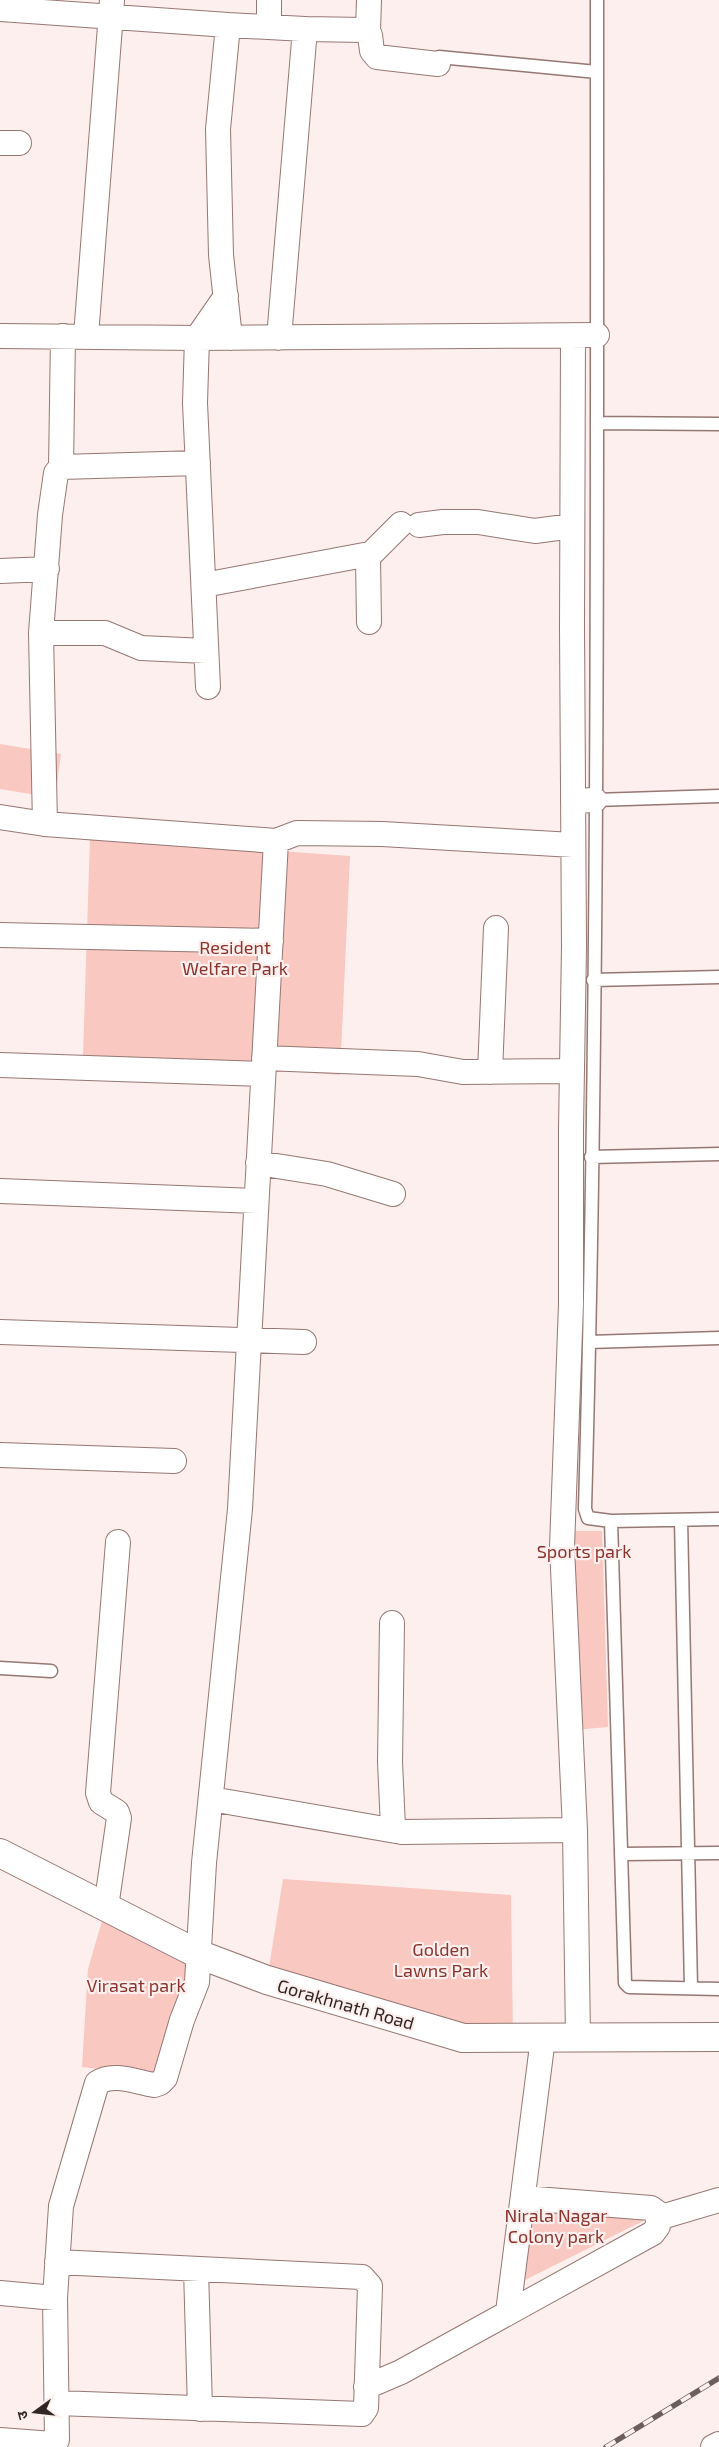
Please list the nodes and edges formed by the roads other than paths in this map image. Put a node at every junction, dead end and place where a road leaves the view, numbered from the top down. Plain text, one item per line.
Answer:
1 (268, 0) edge
2 (369, 0) edge
3 (597, 0) edge
4 (0, 9) edge
5 (112, 9) edge
6 (228, 25) junction
7 (269, 26) junction
8 (305, 29) junction
9 (368, 31) junction
10 (439, 60) joint
11 (597, 72) junction
12 (226, 296) junction
13 (0, 336) edge
14 (63, 336) junction
15 (86, 336) junction
16 (573, 336) junction
17 (597, 336) junction
18 (197, 338) junction
19 (230, 338) junction
20 (279, 338) junction
21 (597, 423) junction
22 (719, 424) edge
23 (198, 463) junction
24 (61, 467) junction
25 (572, 526) junction
26 (368, 557) junction
27 (47, 570) junction
28 (0, 571) edge
29 (204, 585) junction
30 (369, 622) dead end
31 (41, 633) junction
32 (206, 651) junction
33 (208, 687) dead end
34 (719, 796) edge
35 (584, 800) junction
36 (0, 818) edge
37 (45, 824) junction
38 (276, 841) junction
39 (574, 845) junction
40 (496, 928) dead end
41 (0, 935) edge
42 (271, 941) junction
43 (719, 977) edge
44 (593, 980) junction
45 (0, 1065) edge
46 (264, 1066) junction
47 (572, 1071) junction
48 (490, 1072) junction
49 (719, 1154) edge
50 (591, 1156) junction
51 (258, 1163) junction
52 (0, 1191) edge
53 (393, 1194) dead end
54 (256, 1201) junction
55 (0, 1332) edge
56 (719, 1338) edge
57 (249, 1342) junction
58 (304, 1342) dead end
59 (589, 1342) junction
60 (0, 1455) edge
61 (174, 1461) dead end
62 (719, 1519) edge
63 (681, 1520) junction
64 (611, 1521) junction
65 (118, 1542) dead end
66 (392, 1623) dead end
67 (0, 1668) edge
68 (51, 1671) dead end
69 (211, 1799) junction
70 (575, 1830) junction
71 (396, 1831) junction
72 (719, 1852) edge
73 (0, 1854) edge
74 (621, 1854) junction
75 (689, 1854) junction
76 (106, 1907) junction
77 (198, 1954) junction
78 (691, 1988) junction
79 (719, 1989) edge
80 (719, 2036) edge
81 (543, 2038) junction
82 (578, 2038) junction
83 (523, 2198) junction
84 (719, 2200) edge
85 (658, 2218) junction
86 (58, 2262) junction
87 (196, 2269) junction
88 (0, 2293) edge
89 (56, 2298) junction
90 (508, 2312) junction
91 (366, 2387) junction
92 (57, 2403) junction
93 (200, 2409) junction
94 (0, 2440) edge
95 (719, 2444) edge
96 (714, 2447) edge

1 - 7 street
2 - 9 street
3 - 11 lane
4 - 5 street
5 - 6 street
5 - 15 street
6 - 7 street
6 - 12 street
7 - 8 street
8 - 9 street
8 - 20 street
9 - 10 street
10 - 11 lane
11 - 17 lane
12 - 18 street
12 - 19 street
13 - 14 street
14 - 15 street
14 - 24 street
15 - 18 street
16 - 17 street
16 - 20 street
16 - 25 street
17 - 21 lane
18 - 19 street
18 - 23 street
19 - 20 street
21 - 22 lane
21 - 35 lane
23 - 24 street
23 - 29 street
24 - 27 street
25 - 26 street
25 - 35 street
26 - 29 street
26 - 30 street
27 - 28 street
27 - 31 street
29 - 32 street
31 - 32 street
31 - 37 street
32 - 33 street
34 - 35 lane
35 - 39 street
35 - 44 lane
36 - 37 street
37 - 38 street
38 - 39 street
38 - 42 street
39 - 47 street
40 - 48 street
41 - 42 street
42 - 46 street
43 - 44 lane
44 - 50 lane
45 - 46 street
46 - 48 street
46 - 51 street
47 - 48 street
47 - 70 street
49 - 50 lane
50 - 59 lane
51 - 53 street
51 - 54 street
52 - 54 street
54 - 57 street
55 - 57 street
56 - 59 lane
57 - 58 street
57 - 69 street
59 - 64 lane
60 - 61 street
62 - 63 lane
63 - 64 lane
63 - 75 lane
64 - 74 lane
65 - 76 street
66 - 71 street
67 - 68 lane
69 - 71 street
69 - 77 street
70 - 71 street
70 - 82 street
72 - 75 lane
73 - 76 main road, Gorakhnath Road
74 - 75 lane
74 - 78 lane
75 - 78 lane
76 - 77 main road, Gorakhnath Road
77 - 81 main road, Gorakhnath Road
77 - 86 street
78 - 79 lane
80 - 82 main road, Gorakhnath Road
81 - 82 main road, Gorakhnath Road
81 - 83 street
83 - 85 street
83 - 90 street
84 - 85 street
85 - 90 street
86 - 87 street
86 - 89 street
87 - 91 street
87 - 93 street
88 - 89 street
89 - 92 street
90 - 91 street
91 - 93 street
92 - 93 street
92 - 94 street
95 - 96 street

